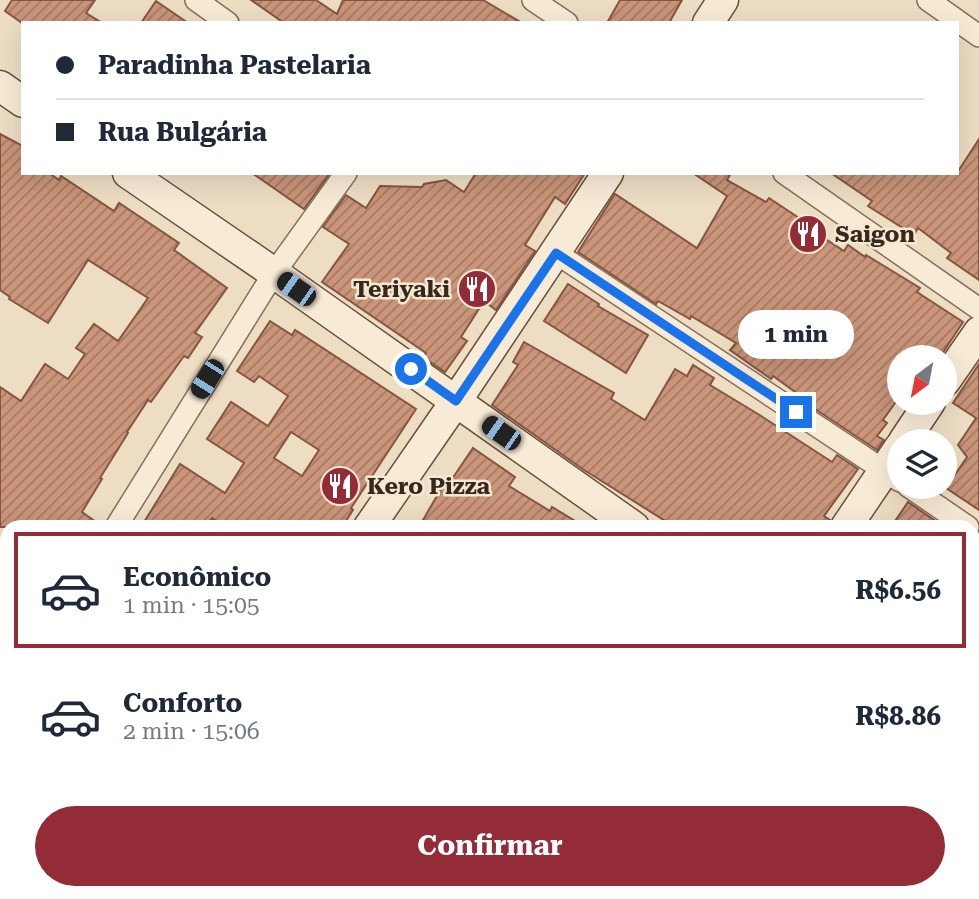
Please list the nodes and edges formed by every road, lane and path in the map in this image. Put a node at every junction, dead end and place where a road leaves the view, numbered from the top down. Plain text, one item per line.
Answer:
1 (196, 0) edge
2 (533, 0) edge
3 (723, 0) edge
4 (928, 0) edge
5 (225, 21) edge
6 (563, 21) edge
7 (709, 21) edge
8 (958, 21) edge
9 (959, 22) edge
10 (979, 36) edge
11 (0, 86) edge
12 (21, 101) edge
13 (131, 175) edge
14 (345, 175) edge
15 (607, 175) edge
16 (787, 175) edge
17 (556, 253) junction
18 (274, 273) junction
19 (979, 309) edge
20 (979, 332) edge
21 (957, 364) edge
22 (456, 401) junction
23 (887, 465) edge
24 (887, 482) edge
25 (932, 499) edge
26 (120, 520) edge
27 (374, 520) edge
28 (615, 520) edge
29 (852, 520) edge
30 (959, 520) edge

1 - 5 street
2 - 6 street
3 - 7 street
4 - 8 street
9 - 10 street
11 - 12 street
13 - 18 street
14 - 18 street
15 - 17 street
16 - 19 street
17 - 22 street
17 - 23 street
18 - 22 street
18 - 26 street
20 - 21 street
22 - 27 street
22 - 28 street
24 - 29 street
25 - 30 street

